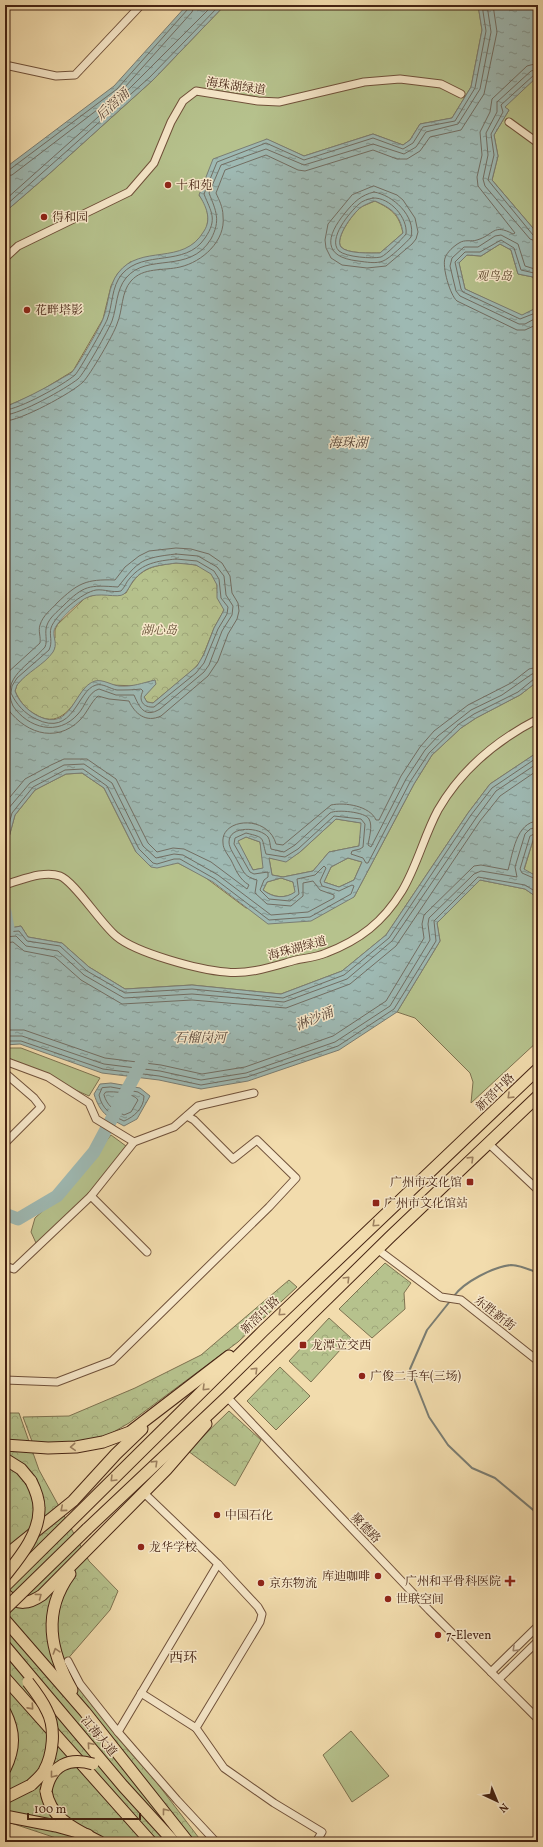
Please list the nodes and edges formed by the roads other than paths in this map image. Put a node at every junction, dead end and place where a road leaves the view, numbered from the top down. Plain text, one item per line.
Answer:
1 (141, 5) edge
2 (5, 64) edge
3 (461, 94) dead end
4 (509, 122) dead end
5 (538, 143) edge
6 (5, 258) edge
7 (538, 719) edge
8 (7, 884) dead end
9 (5, 1061) edge
10 (538, 1069) edge
11 (5, 1073) edge
12 (254, 1093) dead end
13 (538, 1096) edge
14 (187, 1116) junction
15 (134, 1142) junction
16 (488, 1142) junction
17 (5, 1143) edge
18 (538, 1190) edge
19 (91, 1196) junction
20 (377, 1249) junction
21 (147, 1252) dead end
22 (5, 1266) edge
23 (263, 1331) junction
24 (538, 1361) edge
25 (5, 1380) edge
26 (192, 1385) junction
27 (227, 1397) junction
28 (5, 1445) edge
29 (5, 1460) edge
30 (144, 1493) junction
31 (110, 1527) junction
32 (5, 1556) edge
33 (218, 1564) junction
34 (5, 1576) edge
35 (5, 1586) edge
36 (5, 1594) edge
37 (5, 1609) edge
38 (5, 1620) edge
39 (538, 1626) edge
40 (538, 1641) edge
41 (5, 1646) edge
42 (5, 1650) edge
43 (68, 1661) dead end
44 (491, 1672) junction
45 (5, 1678) edge
46 (499, 1679) junction
47 (141, 1693) junction
48 (5, 1712) edge
49 (84, 1712) junction
50 (538, 1718) edge
51 (196, 1728) junction
52 (118, 1732) junction
53 (5, 1769) edge
54 (123, 1786) junction
55 (5, 1798) edge
56 (5, 1816) edge
57 (88, 1835) junction
58 (100, 1842) edge
59 (151, 1842) edge
60 (174, 1842) edge
61 (188, 1842) edge
62 (216, 1842) edge
63 (316, 1842) edge

1 - 2 street
3 - 6 street, 海珠湖绿道
4 - 5 street
7 - 8 street, 海珠湖绿道
9 - 15 street
10 -> 23 highway, 新滘中路
11 - 17 street
12 - 14 street
13 - 16 highway
14 - 15 street
14 - 25 street
15 - 19 street
16 - 18 street
20 -> 16 highway
19 - 21 street
19 - 22 street
20 - 24 street, 东胜新街
27 -> 20 highway
23 - 26 highway
23 -> 35 highway, 新滘中路
26 -> 28 highway
26 -> 32 highway
27 - 30 highway
37 -> 27 highway, bridge
27 - 44 street, 聚德路
29 - 34 highway, bridge
30 - 31 highway
30 - 33 street
36 -> 31 highway
49 -> 31 highway
33 - 47 street
33 - 51 street
38 - 49 highway
39 -> 44 street
40 - 46 street
54 -> 41 highway, 江海大道
42 - 55 highway, bridge
43 - 52 street
44 - 46 street, 聚德路
45 -> 59 highway
46 - 50 street
47 - 51 street
47 - 52 street
48 - 53 highway
61 -> 49 highway
51 - 63 street
52 - 62 street
54 -> 57 highway, bridge
54 - 60 highway, 江海大道
56 - 57 highway
57 - 58 highway

